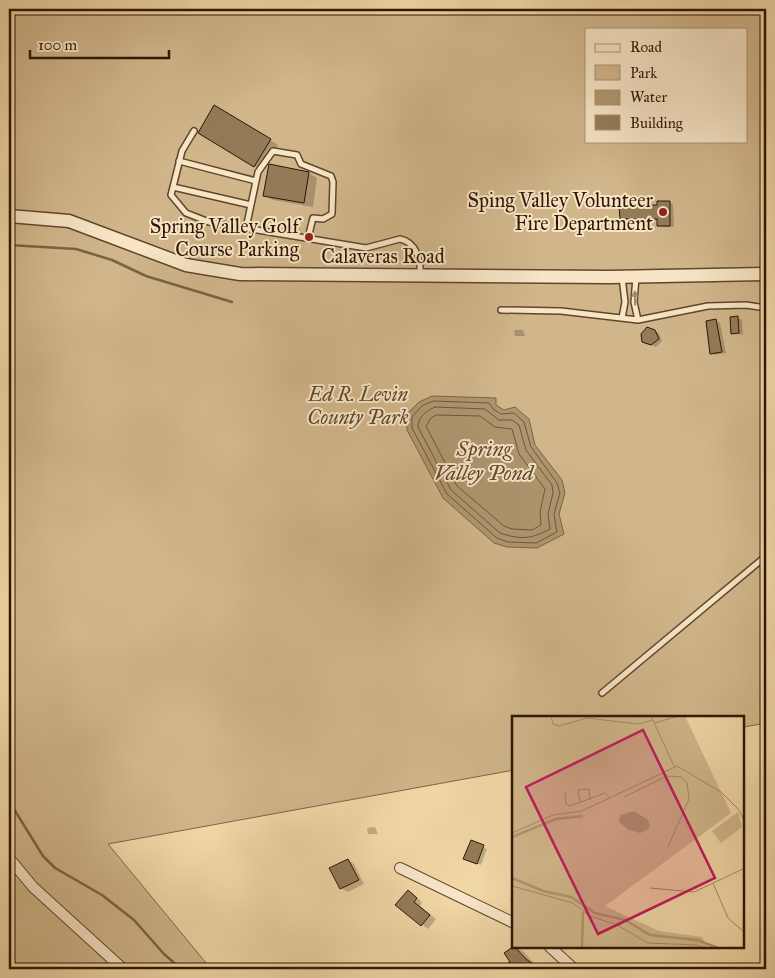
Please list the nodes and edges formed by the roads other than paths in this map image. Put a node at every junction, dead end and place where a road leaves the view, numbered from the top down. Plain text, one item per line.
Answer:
1 (194, 131) dead end
2 (180, 161) junction
3 (256, 181) junction
4 (173, 187) junction
5 (251, 205) junction
6 (9, 216) edge
7 (246, 228) junction
8 (308, 238) junction
9 (766, 274) edge
10 (420, 275) junction
11 (636, 276) junction
12 (622, 277) junction
13 (766, 308) edge
14 (501, 310) dead end
15 (622, 318) junction
16 (638, 320) junction
17 (766, 556) edge
18 (602, 693) dead end
19 (9, 858) edge
20 (400, 868) dead end
21 (512, 922) edge
22 (551, 948) edge
23 (122, 969) edge
24 (574, 969) edge

1 - 2 lane
2 - 3 lane
2 - 4 lane
3 - 5 lane
3 - 8 lane
4 - 5 lane
4 - 7 lane
5 - 7 lane
6 - 10 street, Calaveras Road
7 - 8 lane
8 - 10 lane
9 - 11 street, Calaveras Road
10 - 12 street, Calaveras Road
11 - 12 street, Calaveras Road
16 -> 11 lane
12 - 15 lane
13 - 16 lane
14 - 15 lane
15 - 16 lane
17 - 18 lane
19 - 23 street
20 - 21 street
22 - 24 street

